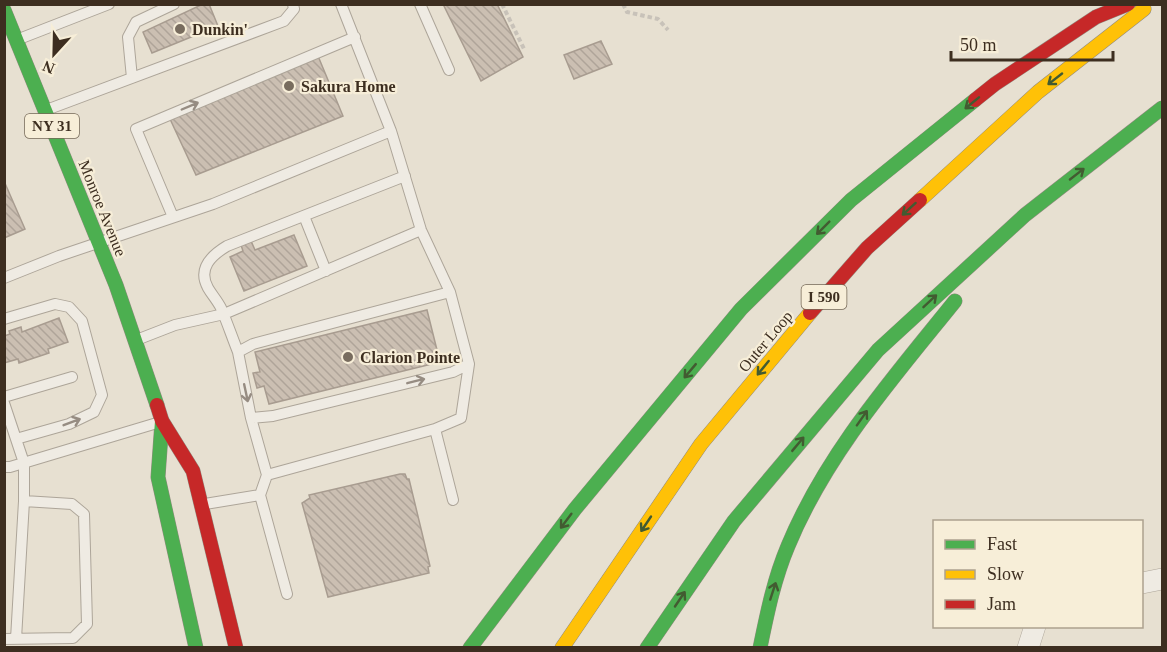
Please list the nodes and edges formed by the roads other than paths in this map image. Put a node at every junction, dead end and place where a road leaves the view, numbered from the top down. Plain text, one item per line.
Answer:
1 (109, 4) edge
2 (174, 4) edge
3 (341, 4) edge
4 (420, 4) edge
5 (1128, 4) edge
6 (1150, 4) edge
7 (293, 7) edge
8 (4, 10) edge
9 (356, 37) junction
10 (16, 40) junction
11 (449, 70) dead end
12 (132, 78) junction
13 (1162, 108) edge
14 (46, 110) junction
15 (391, 131) junction
16 (405, 176) junction
17 (1025, 214) junction
18 (304, 216) junction
19 (173, 217) junction
20 (421, 230) junction
21 (100, 242) junction
22 (326, 271) junction
23 (4, 278) edge
24 (450, 292) junction
25 (224, 314) junction
26 (4, 319) edge
27 (136, 340) junction
28 (237, 352) junction
29 (469, 364) junction
30 (72, 377) dead end
31 (4, 397) edge
32 (4, 403) edge
33 (252, 418) junction
34 (162, 421) junction
35 (435, 429) junction
36 (16, 439) junction
37 (24, 463) junction
38 (4, 467) edge
39 (267, 475) junction
40 (260, 495) junction
41 (453, 500) dead end
42 (24, 501) junction
43 (201, 505) junction
44 (1162, 579) edge
45 (1143, 583) edge
46 (287, 594) dead end
47 (1035, 628) edge
48 (4, 639) edge
49 (16, 639) junction
50 (196, 648) edge
51 (236, 648) edge
52 (470, 648) edge
53 (562, 648) edge
54 (647, 648) edge
55 (760, 648) edge
56 (1028, 648) edge

1 - 10 lane
2 - 12 lane
3 - 9 lane
4 - 11 lane
5 -> 52 main road
6 -> 53 main road, Outer Loop / I 590
7 - 12 lane
8 - 10 main road, Monroe Avenue / NY 31
9 - 15 lane
19 -> 9 lane
10 - 14 main road, Monroe Avenue / NY 31
12 - 14 lane
17 -> 13 main road
14 - 21 main road, Monroe Avenue / NY 31
15 - 16 lane
15 - 19 lane
16 - 18 lane
16 - 20 lane
54 -> 17 main road
55 -> 17 main road
18 - 22 lane
18 - 25 lane
19 - 21 lane
20 - 22 lane
20 - 24 lane
21 - 23 lane
21 - 27 main road, Monroe Avenue / NY 31
22 - 25 lane
24 - 28 lane
24 - 29 lane
25 - 27 lane
25 - 28 lane
36 -> 26 lane
27 - 34 main road, Monroe Avenue / NY 31
28 -> 33 lane
33 -> 29 lane
29 - 35 lane
30 - 31 lane
32 - 36 lane
33 - 39 lane
34 - 37 lane
34 - 43 main road, Monroe Avenue / NY 31
34 - 50 main road, Monroe Avenue / NY 31
35 - 39 lane
35 - 41 lane
36 - 37 lane
37 - 38 lane
37 - 42 lane
39 - 40 lane
40 - 43 lane
40 - 46 lane
42 - 49 lane
42 - 49 lane
43 - 51 main road, Monroe Avenue / NY 31
44 - 45 street
47 - 56 street
48 - 49 lane

